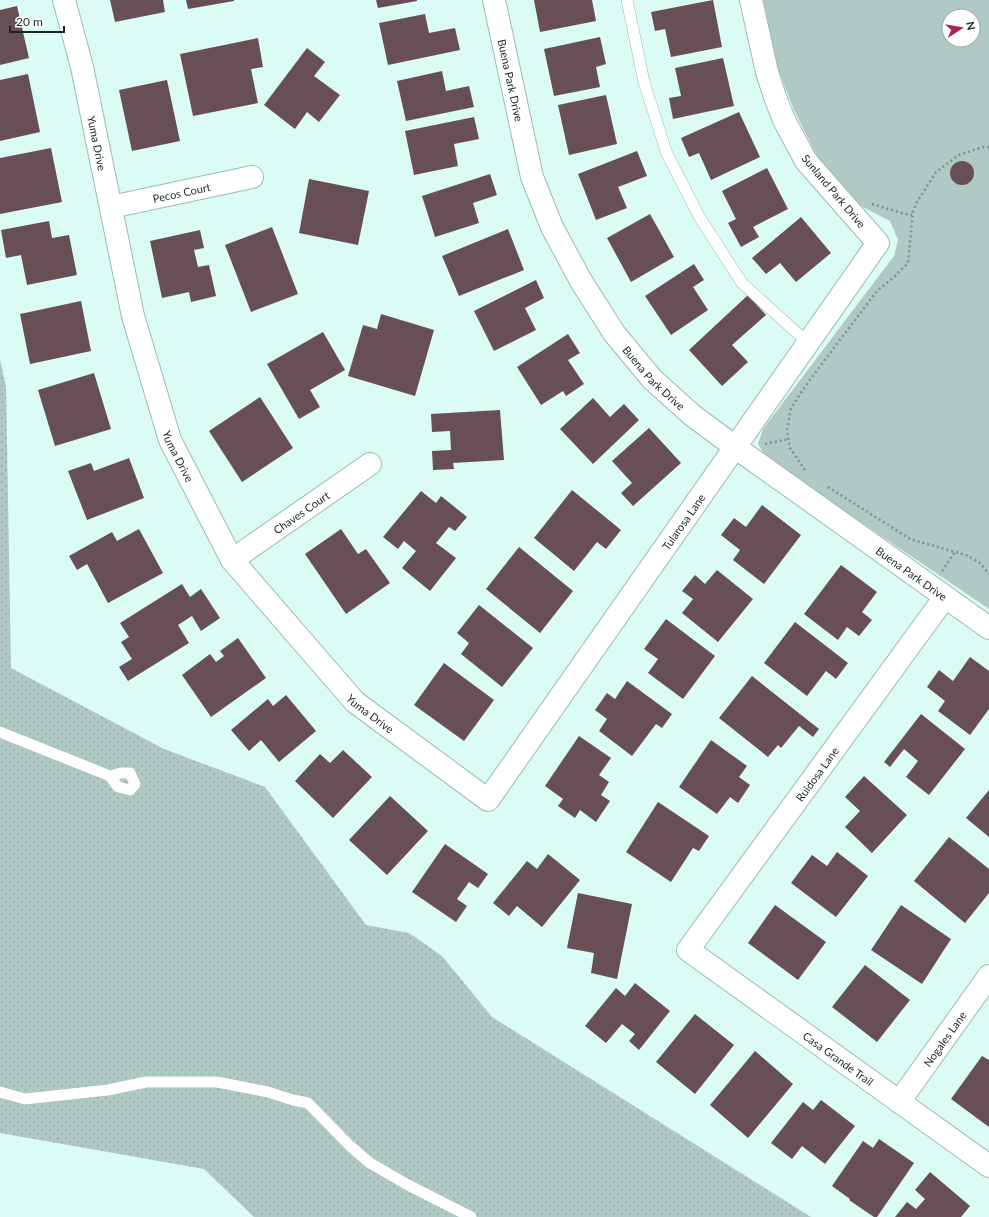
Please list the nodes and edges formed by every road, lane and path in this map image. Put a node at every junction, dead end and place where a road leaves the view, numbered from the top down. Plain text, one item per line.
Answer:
1 (64, 0) edge
2 (494, 0) edge
3 (627, 0) edge
4 (751, 0) edge
5 (989, 147) edge
6 (252, 177) dead end
7 (867, 201) dead end
8 (111, 207) junction
9 (912, 215) junction
10 (878, 243) joint
11 (808, 343) junction
12 (789, 439) junction
13 (762, 445) dead end
14 (735, 447) junction
15 (370, 464) dead end
16 (806, 472) dead end
17 (824, 484) dead end
18 (955, 552) junction
19 (232, 560) junction
20 (942, 571) dead end
21 (989, 574) edge
22 (945, 597) junction
23 (989, 628) edge
24 (0, 732) edge
25 (110, 776) dead end
26 (488, 800) joint
27 (688, 950) joint
28 (989, 976) edge
29 (0, 1092) edge
30 (900, 1102) junction
31 (989, 1166) edge
32 (470, 1217) edge

1 - 8 street, Yuma Drive
2 - 14 street, Buena Park Drive
3 - 11 lane
4 - 10 street, Sunland Park Drive
5 - 9 path
6 - 8 street, Pecos Court
7 - 9 path
8 - 19 street, Yuma Drive
9 - 12 path
10 - 11 street, Tularosa Lane
11 - 14 street, Tularosa Lane
12 - 13 path
12 - 16 path
14 - 22 street, Buena Park Drive
14 - 26 street, Tularosa Lane
15 - 19 street, Chaves Court
17 - 18 path
18 - 20 path
18 - 21 path
19 - 26 street, Yuma Drive
22 - 23 street, Buena Park Drive
22 - 27 street, Ruidosa Lane
24 - 25 lane
27 - 30 street, Casa Grande Trail
28 - 30 street, Nogales Lane
29 - 32 lane
30 - 31 street, Casa Grande Trail

